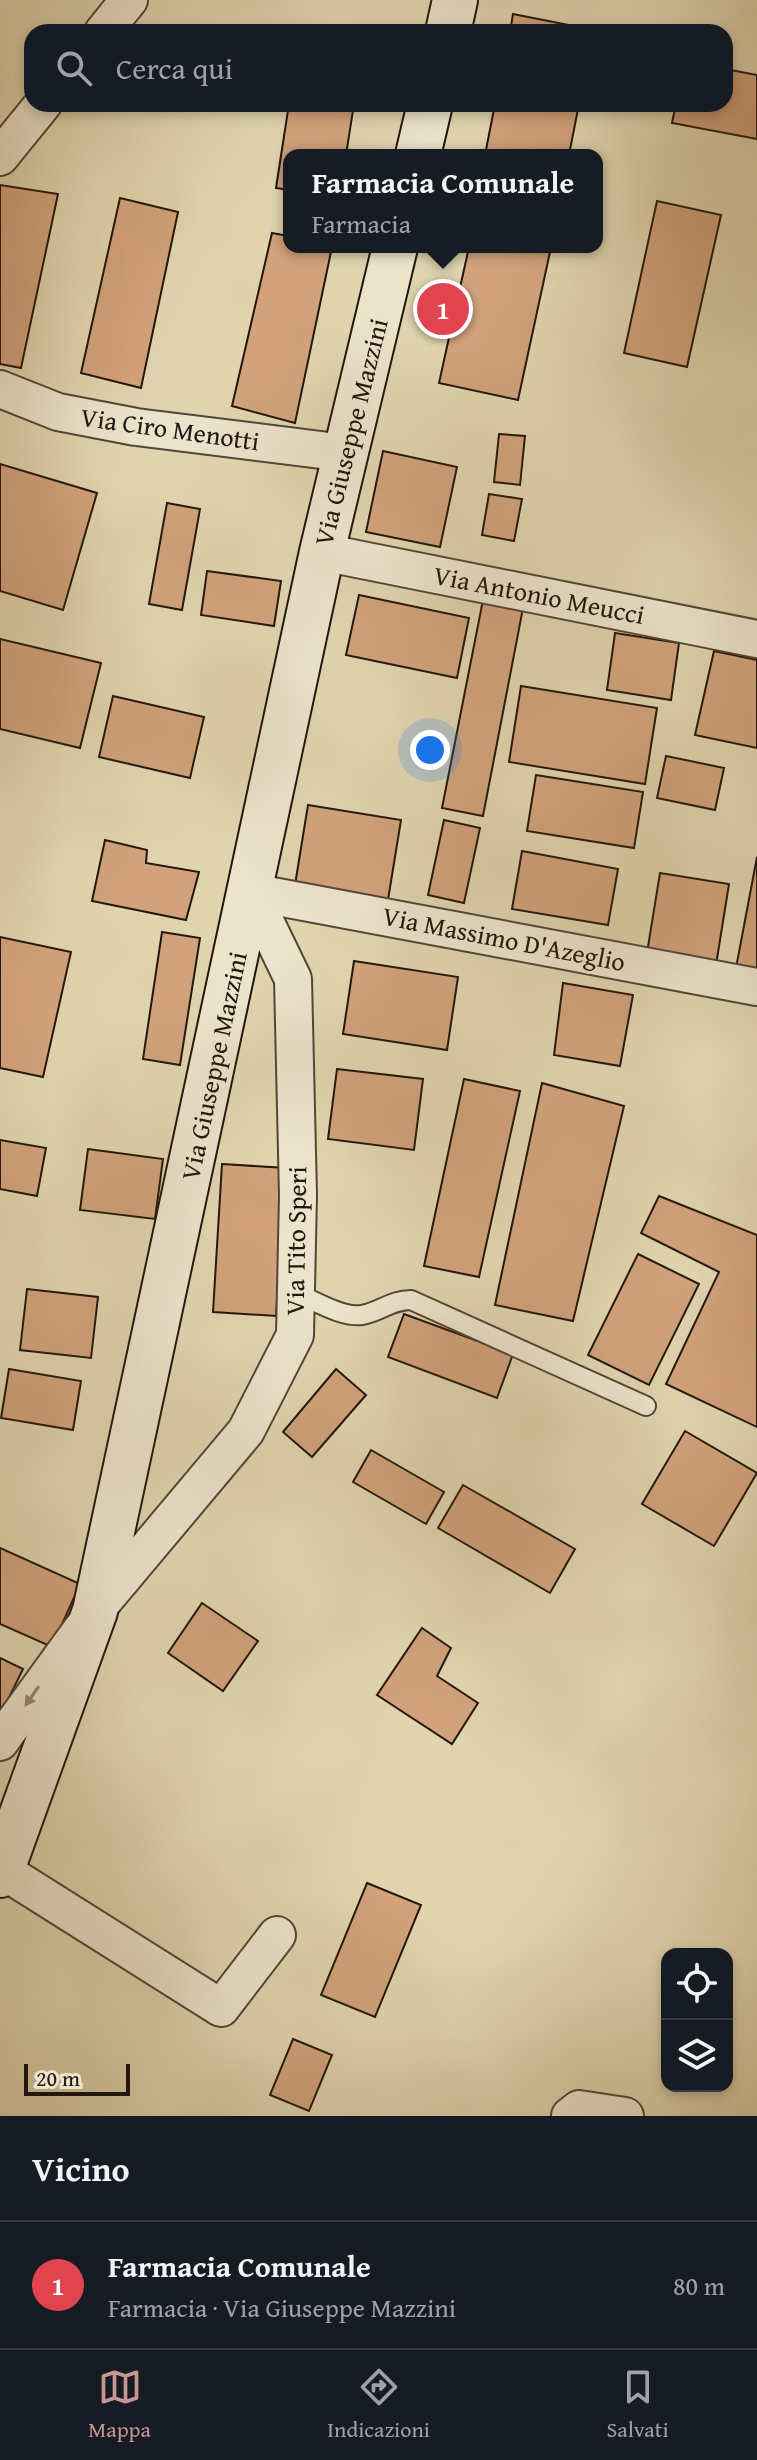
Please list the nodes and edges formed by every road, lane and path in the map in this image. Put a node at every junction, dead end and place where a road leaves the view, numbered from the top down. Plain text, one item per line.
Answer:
1 (129, 0) edge
2 (455, 0) edge
3 (110, 24) edge
4 (450, 24) edge
5 (37, 112) edge
6 (428, 112) edge
7 (419, 149) edge
8 (0, 157) edge
9 (394, 253) edge
10 (0, 389) edge
11 (345, 453) junction
12 (322, 552) junction
13 (757, 639) edge
14 (251, 892) junction
15 (757, 987) edge
16 (296, 1293) junction
17 (646, 1406) dead end
18 (95, 1611) junction
19 (0, 1742) edge
20 (1, 1872) edge
21 (277, 1935) dead end
22 (570, 2116) edge
23 (625, 2116) edge

1 - 3 street
2 - 4 main road
5 - 8 street
6 - 7 main road
9 - 11 main road, Via Giuseppe Mazzini
10 - 11 street, Via Ciro Menotti
11 - 12 main road, Via Giuseppe Mazzini
12 - 13 street, Via Antonio Meucci
12 - 14 main road, Via Giuseppe Mazzini
14 - 15 street, Via Massimo D'Azeglio
14 - 16 street, Via Tito Speri
14 - 18 main road, Via Giuseppe Mazzini
16 - 17 lane
16 - 18 street, Via Tito Speri
18 -> 19 street, Via Tito Speri
18 - 20 main road, Via Giuseppe Mazzini
20 - 21 street
22 - 23 street

